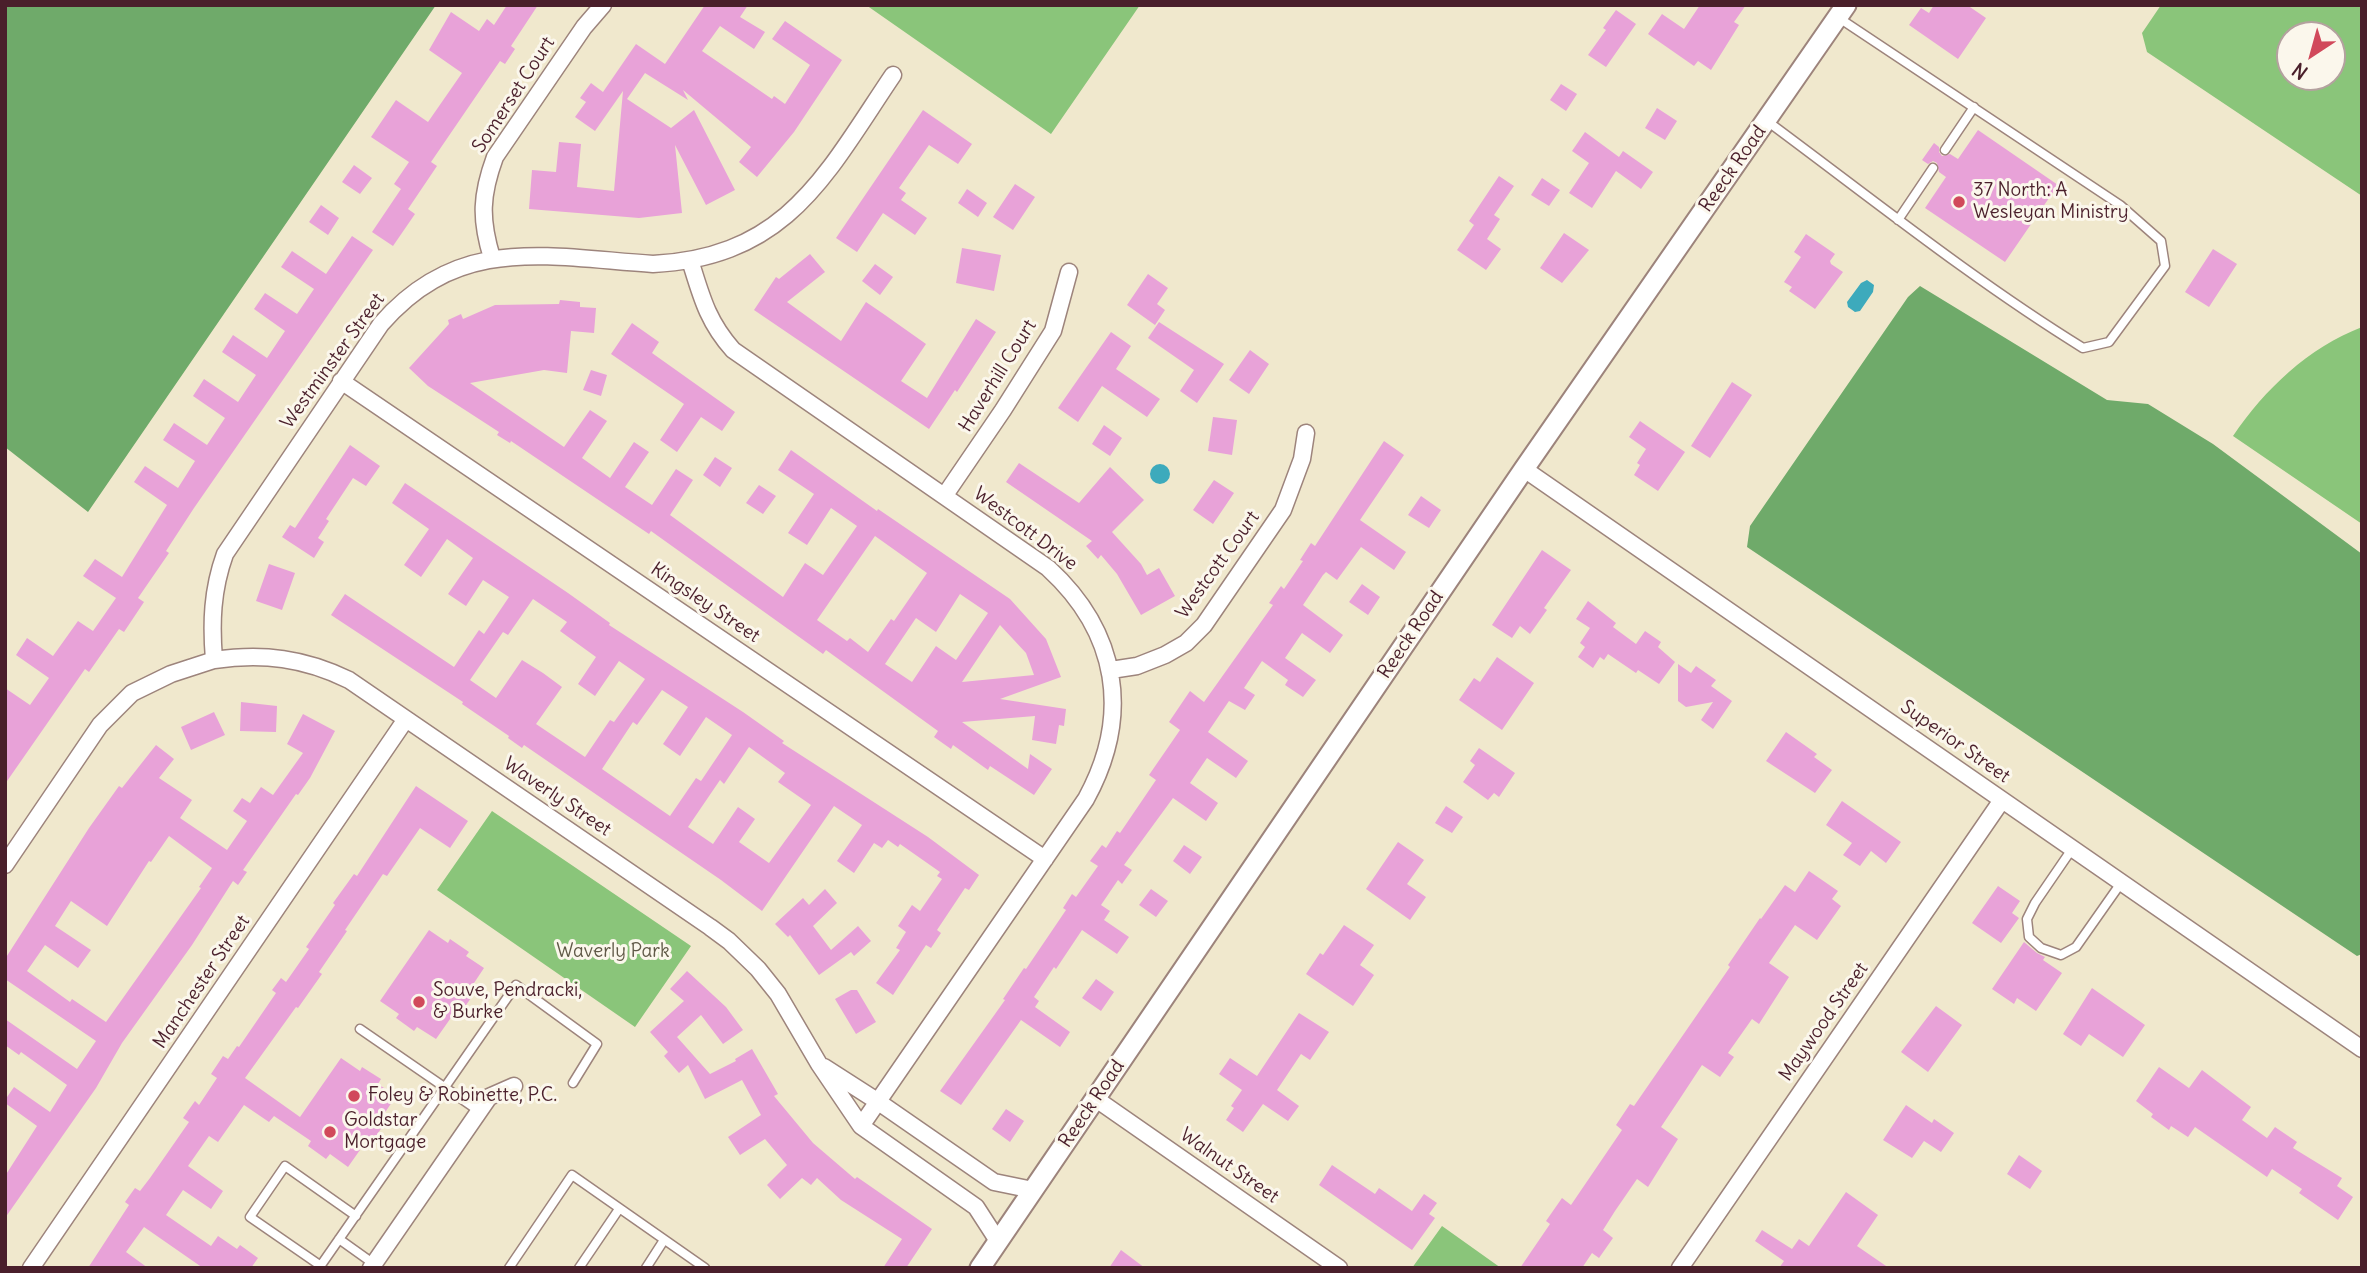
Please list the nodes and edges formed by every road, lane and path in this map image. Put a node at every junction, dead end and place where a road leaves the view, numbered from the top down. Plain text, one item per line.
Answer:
1 (603, 5) edge
2 (1842, 11) edge
3 (893, 75) dead end
4 (1974, 107) junction
5 (1766, 121) junction
6 (1945, 150) dead end
7 (1933, 168) dead end
8 (1898, 220) junction
9 (492, 258) junction
10 (690, 260) junction
11 (1069, 272) dead end
12 (341, 381) junction
13 (1306, 433) dead end
14 (1524, 468) junction
15 (945, 495) junction
16 (214, 660) junction
17 (1111, 670) junction
18 (407, 719) junction
19 (2002, 800) junction
20 (2072, 849) junction
21 (1045, 859) junction
22 (5, 865) edge
23 (2121, 883) junction
24 (360, 1029) dead end
25 (2362, 1049) edge
26 (819, 1064) junction
27 (573, 1083) dead end
28 (514, 1086) dead end
29 (445, 1087) junction
30 (1096, 1098) junction
31 (877, 1101) junction
32 (480, 1111) junction
33 (861, 1126) junction
34 (1033, 1190) junction
35 (619, 1209) junction
36 (356, 1216) junction
37 (339, 1239) junction
38 (664, 1240) junction
39 (998, 1241) junction
40 (372, 1266) edge
41 (320, 1267) edge
42 (32, 1268) edge
43 (509, 1268) edge
44 (579, 1268) edge
45 (646, 1268) edge
46 (705, 1268) edge
47 (980, 1268) edge
48 (1339, 1268) edge
49 (1680, 1268) edge

1 - 9 street, Somerset Court
2 - 4 lane
2 - 5 street, Reeck Road
3 - 10 street, Westminster Street
4 - 6 lane
4 - 8 lane
5 - 8 lane
5 - 14 street, Reeck Road
7 - 8 lane
9 - 10 street, Westminster Street
9 - 12 street, Westminster Street
10 - 15 street, Westcott Drive
11 - 15 street, Haverhill Court
12 - 16 street, Westminster Street
12 - 21 street, Kingsley Street
13 - 17 street, Westcott Court
14 - 19 street, Superior Street
14 - 30 street, Reeck Road
15 - 17 street, Westcott Drive
16 - 18 street, Waverly Street
16 - 22 street
17 - 21 street, Westcott Drive
18 - 26 street, Waverly Street
18 - 42 street, Manchester Street
19 - 20 street, Superior Street
19 - 49 street, Maywood Street
20 - 23 street, Superior Street
20 - 23 lane
21 - 31 street, Westcott Drive
23 - 25 street, Superior Street
24 - 29 lane
26 - 31 street, Waverly Street
26 - 33 street, Waverly Street
27 - 29 lane
28 - 32 street
29 - 32 lane
29 - 36 lane
30 - 34 street, Reeck Road
30 - 48 street, Walnut Street
31 - 33 street, Westcott Drive
31 - 34 street, Waverly Street
32 - 40 street
33 - 39 street, Waverly Street
34 - 39 street, Reeck Road
35 - 38 lane
35 - 43 lane
35 - 44 lane
36 - 37 lane
36 - 41 lane
37 - 40 lane
37 - 41 lane
38 - 45 lane
38 - 46 lane
39 - 47 street, Reeck Road

